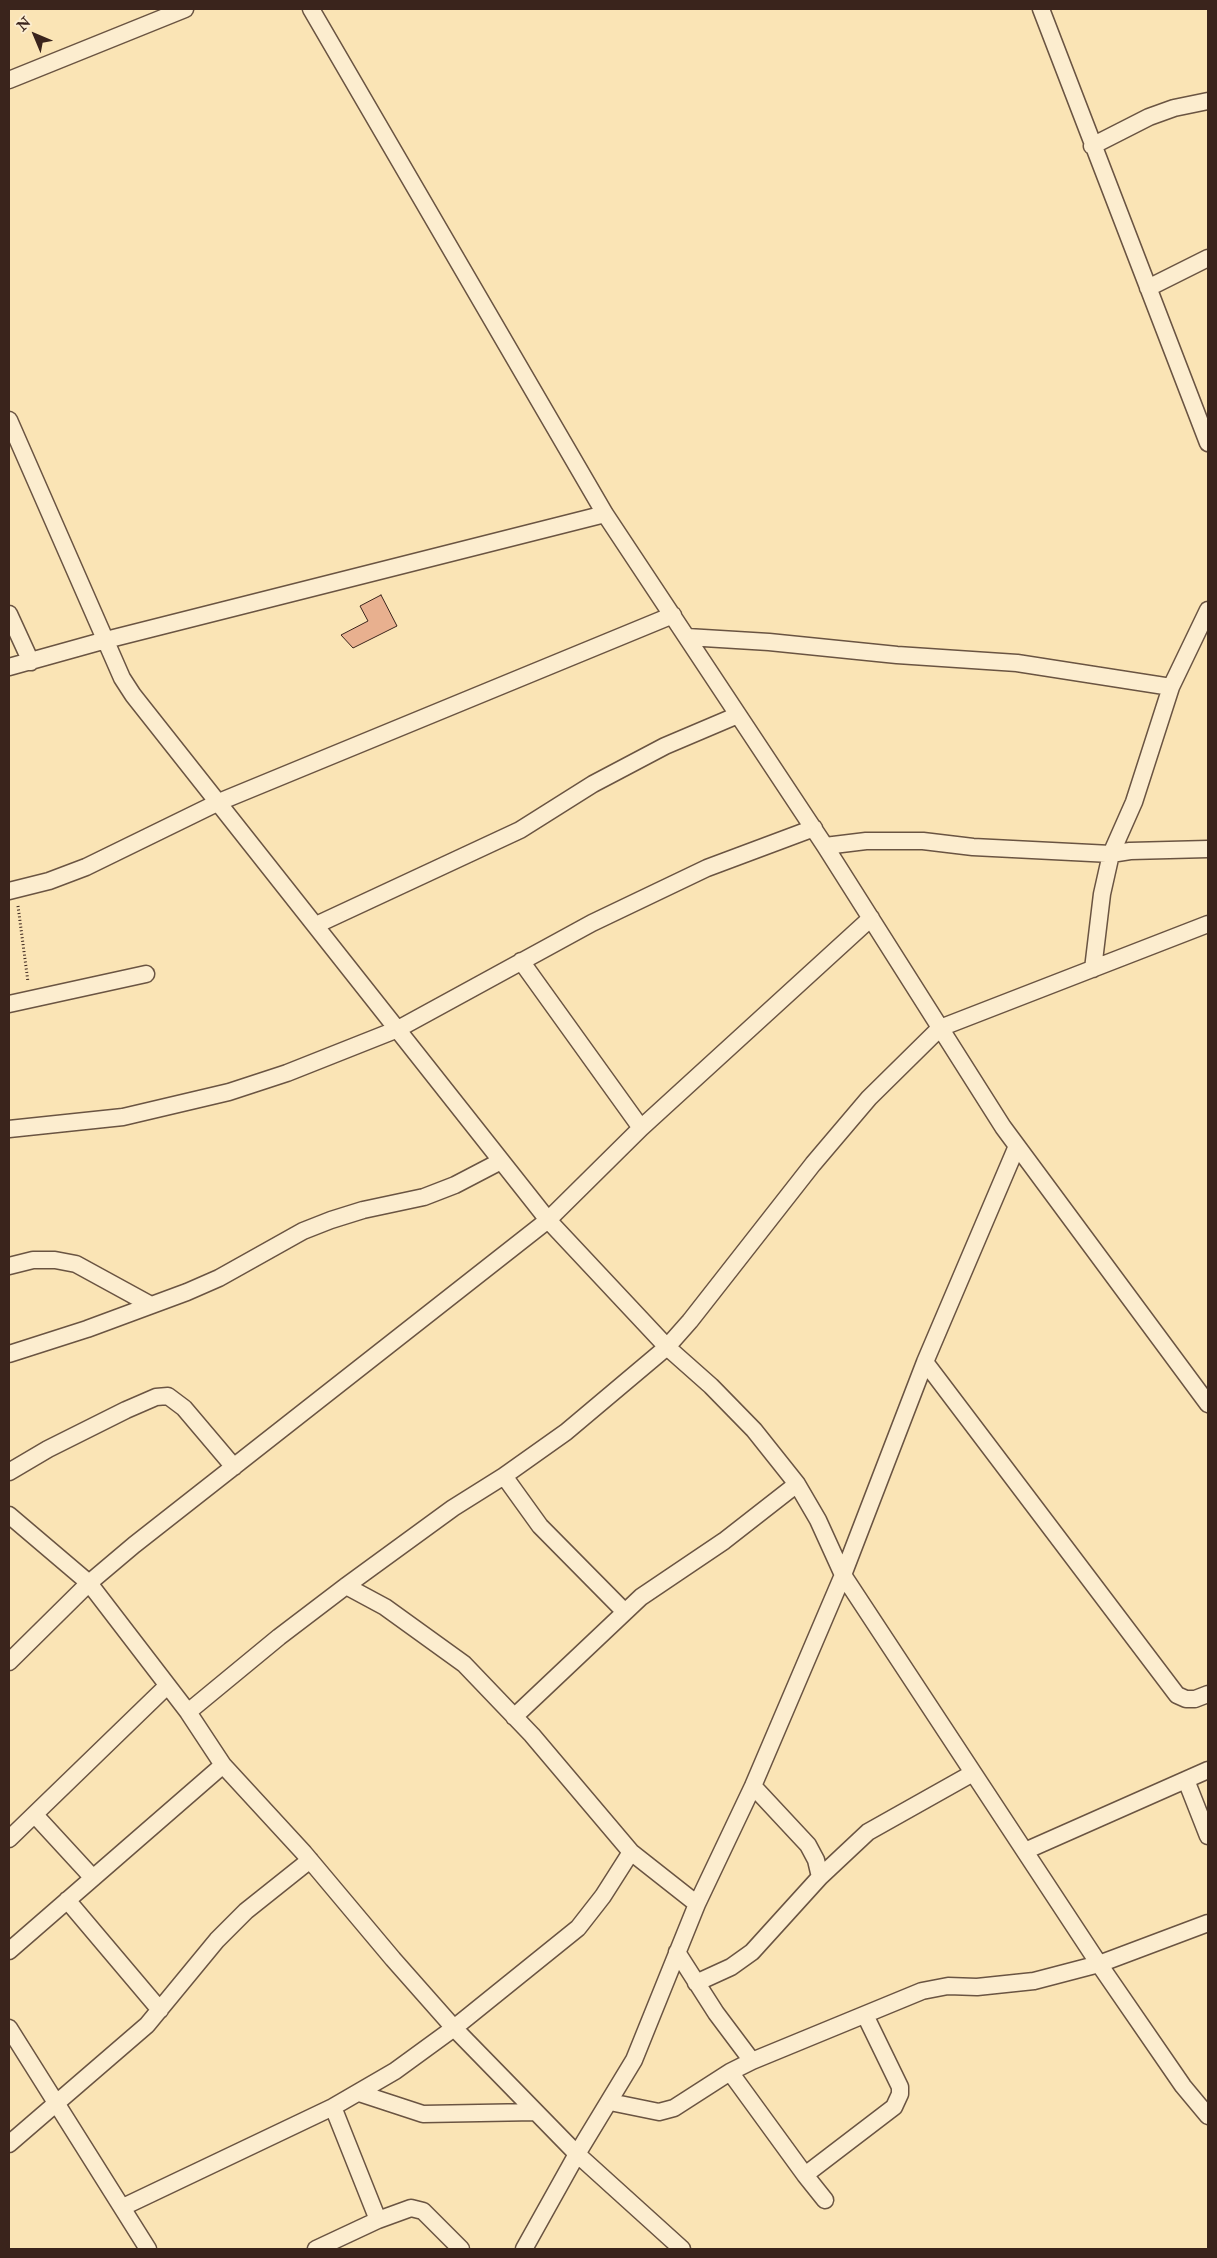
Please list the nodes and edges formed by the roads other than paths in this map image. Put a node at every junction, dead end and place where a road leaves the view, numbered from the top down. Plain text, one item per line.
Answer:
1 (185, 9) edge
2 (311, 9) edge
3 (1041, 9) edge
4 (9, 80) edge
5 (1208, 102) edge
6 (1092, 146) junction
7 (1208, 258) edge
8 (1148, 288) junction
9 (9, 420) edge
10 (1207, 437) edge
11 (605, 514) junction
12 (1208, 610) edge
13 (9, 614) edge
14 (673, 615) junction
15 (687, 637) junction
16 (106, 640) junction
17 (31, 662) junction
18 (9, 667) edge
19 (1171, 686) junction
20 (738, 715) junction
21 (219, 802) junction
22 (814, 828) junction
23 (825, 846) junction
24 (1208, 849) edge
25 (1111, 854) junction
26 (12, 891) edge
27 (871, 918) junction
28 (1208, 924) edge
29 (316, 925) junction
30 (521, 961) junction
31 (1093, 969) junction
32 (146, 974) dead end
33 (9, 1004) edge
34 (940, 1028) junction
35 (398, 1029) junction
36 (641, 1128) junction
37 (9, 1129) edge
38 (1017, 1146) junction
39 (501, 1161) junction
40 (548, 1220) junction
41 (9, 1266) edge
42 (151, 1305) junction
43 (667, 1347) junction
44 (9, 1354) edge
45 (925, 1362) junction
46 (1208, 1404) edge
47 (234, 1467) junction
48 (9, 1472) edge
49 (504, 1476) junction
50 (797, 1484) junction
51 (9, 1515) edge
52 (843, 1575) junction
53 (89, 1583) junction
54 (346, 1586) junction
55 (624, 1612) junction
56 (9, 1662) edge
57 (167, 1686) junction
58 (1208, 1694) edge
59 (188, 1712) junction
60 (514, 1717) junction
61 (223, 1765) junction
62 (1208, 1770) edge
63 (973, 1773) junction
64 (1186, 1780) junction
65 (754, 1786) junction
66 (36, 1815) junction
67 (1208, 1836) edge
68 (9, 1839) edge
69 (1025, 1851) junction
70 (631, 1852) junction
71 (310, 1860) junction
72 (820, 1877) junction
73 (93, 1878) junction
74 (67, 1900) junction
75 (697, 1904) junction
76 (1208, 1923) edge
77 (9, 1951) edge
78 (677, 1952) junction
79 (1100, 1964) junction
80 (696, 1984) junction
81 (160, 2010) junction
82 (865, 2015) junction
83 (9, 2028) edge
84 (454, 2028) junction
85 (752, 2061) junction
86 (730, 2072) junction
87 (359, 2094) junction
88 (57, 2102) junction
89 (610, 2102) junction
90 (333, 2107) junction
91 (1206, 2109) edge
92 (536, 2112) junction
93 (9, 2144) edge
94 (577, 2154) junction
95 (805, 2175) junction
96 (825, 2200) dead end
97 (123, 2207) junction
98 (378, 2220) junction
99 (148, 2249) edge
100 (316, 2249) edge
101 (461, 2249) edge
102 (524, 2249) edge
103 (682, 2249) edge

1 - 4 street
2 - 11 street
3 - 6 street
5 - 6 street
6 - 8 street
7 - 8 street
8 - 10 street
9 - 16 street
11 - 14 street
11 - 16 street
12 - 19 street
13 - 17 street
14 - 15 street
14 - 21 street
15 - 19 street
15 - 20 street
16 - 17 street
16 - 21 street
17 - 18 street
19 - 25 street
20 - 22 street
20 - 29 street
21 - 26 street
21 - 29 street
22 - 23 street
22 - 30 street
23 - 25 street
23 - 27 street
24 - 25 street
25 - 31 street
27 - 34 street
27 - 36 street
28 - 31 street
29 - 35 street
30 - 35 street
30 - 36 street
31 - 34 street
32 - 33 street
34 - 38 street
34 - 43 street
35 - 37 street
35 - 39 street
36 - 40 street
38 - 45 street
38 - 46 street
39 - 40 street
39 - 42 street
40 - 43 street
40 - 47 street
41 - 42 street
42 - 44 street
43 - 49 street
43 - 50 street
45 - 52 street
45 - 58 street
47 - 48 street
47 - 53 street
49 - 54 street
49 - 55 street
50 - 52 street
50 - 55 street
51 - 53 street
52 - 63 street
52 - 65 street
53 - 56 street
53 - 57 street
54 - 59 street
54 - 60 street
55 - 60 street
57 - 59 street
57 - 66 street
59 - 61 street
60 - 70 street
61 - 71 street
61 - 73 street
62 - 64 street
63 - 69 street
63 - 72 street
64 - 67 street
64 - 69 street
65 - 72 street
65 - 75 street
66 - 68 street
66 - 73 street
69 - 79 street
70 - 75 street
70 - 84 street
71 - 81 street
71 - 84 street
72 - 80 street
73 - 74 street
74 - 77 street
74 - 81 street
75 - 78 street
76 - 79 street
78 - 80 street
78 - 89 street
79 - 82 street
79 - 91 street
80 - 85 street
81 - 88 street
82 - 85 street
82 - 95 street
83 - 88 street
84 - 87 street
84 - 92 street
85 - 86 street
86 - 89 street
86 - 95 street
87 - 90 street
87 - 92 street
88 - 93 street
88 - 97 street
89 - 94 street
90 - 97 street
90 - 98 street
92 - 94 street
94 - 102 street
94 - 103 street
95 - 96 street
97 - 99 street
98 - 100 street
98 - 101 street

